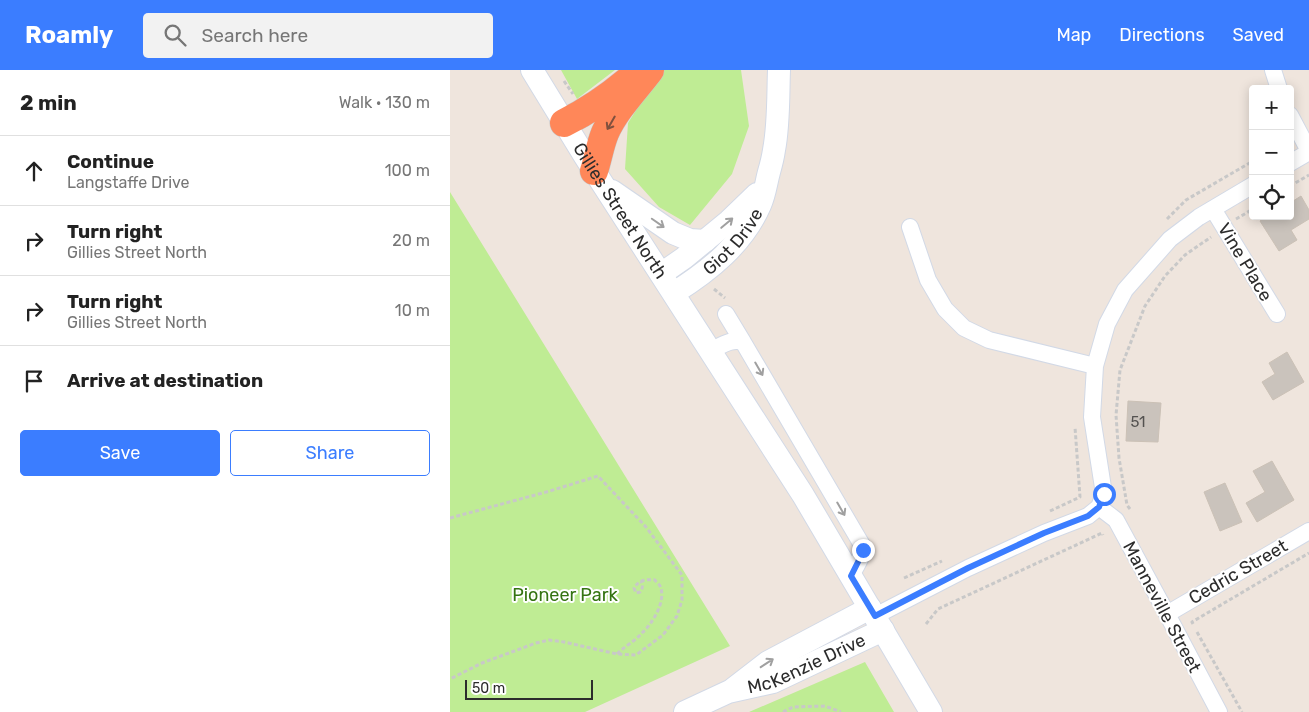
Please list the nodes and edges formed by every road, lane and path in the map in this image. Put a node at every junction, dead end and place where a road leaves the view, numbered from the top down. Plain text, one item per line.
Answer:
1 (532, 70) edge
2 (639, 70) edge
3 (650, 70) edge
4 (779, 70) edge
5 (1273, 70) edge
6 (1277, 85) edge
7 (1294, 123) edge
8 (564, 124) junction
9 (1309, 152) edge
10 (1294, 161) edge
11 (1249, 163) edge
12 (768, 174) junction
13 (1309, 175) edge
14 (599, 178) junction
15 (1294, 184) edge
16 (1249, 187) edge
17 (1186, 200) dead end
18 (1213, 209) junction
19 (1249, 211) edge
20 (910, 227) dead end
21 (1224, 227) junction
22 (705, 241) junction
23 (661, 274) junction
24 (674, 294) junction
25 (726, 314) dead end
26 (1277, 314) dead end
27 (743, 342) junction
28 (710, 351) junction
29 (1095, 366) junction
30 (1099, 507) junction
31 (1132, 514) dead end
32 (450, 518) edge
33 (1309, 531) edge
34 (1102, 533) dead end
35 (1309, 553) edge
36 (851, 576) junction
37 (641, 581) dead end
38 (1167, 614) junction
39 (876, 618) junction
40 (926, 624) dead end
41 (617, 654) junction
42 (450, 679) edge
43 (685, 712) edge
44 (783, 712) edge
45 (841, 712) edge
46 (931, 712) edge
47 (1219, 712) edge
48 (1242, 712) edge

1 - 8 street, Gillies Street North
2 - 8 highway
3 -> 14 highway
4 - 12 street, Giot Drive
5 - 6 street
7 - 9 street
8 - 14 street, Gillies Street North
9 - 10 street
11 - 17 path
22 -> 12 street, Giot Drive
12 - 24 street, Giot Drive
13 - 15 path
14 -> 22 street
14 - 23 street, Gillies Street North
16 - 18 street
18 - 21 street, Vine Place
18 - 29 street
19 - 21 path
20 - 29 street
21 - 26 street, Vine Place
21 - 31 path
22 - 23 street, Giot Drive
23 - 24 street, Gillies Street North
24 - 28 street, Gillies Street North
25 - 27 street
27 - 28 street
27 -> 36 street
28 - 36 street, Gillies Street North
29 - 30 street
30 - 38 street, Manneville Street
30 - 39 street
32 - 41 path
33 - 38 street, Cedric Street
34 - 40 path
35 - 48 path
36 - 39 street, Gillies Street North
37 - 41 path
38 - 47 street, Manneville Street
39 - 43 street, McKenzie Drive
39 - 46 street, Gillies Street North
41 - 42 path
44 - 45 path

